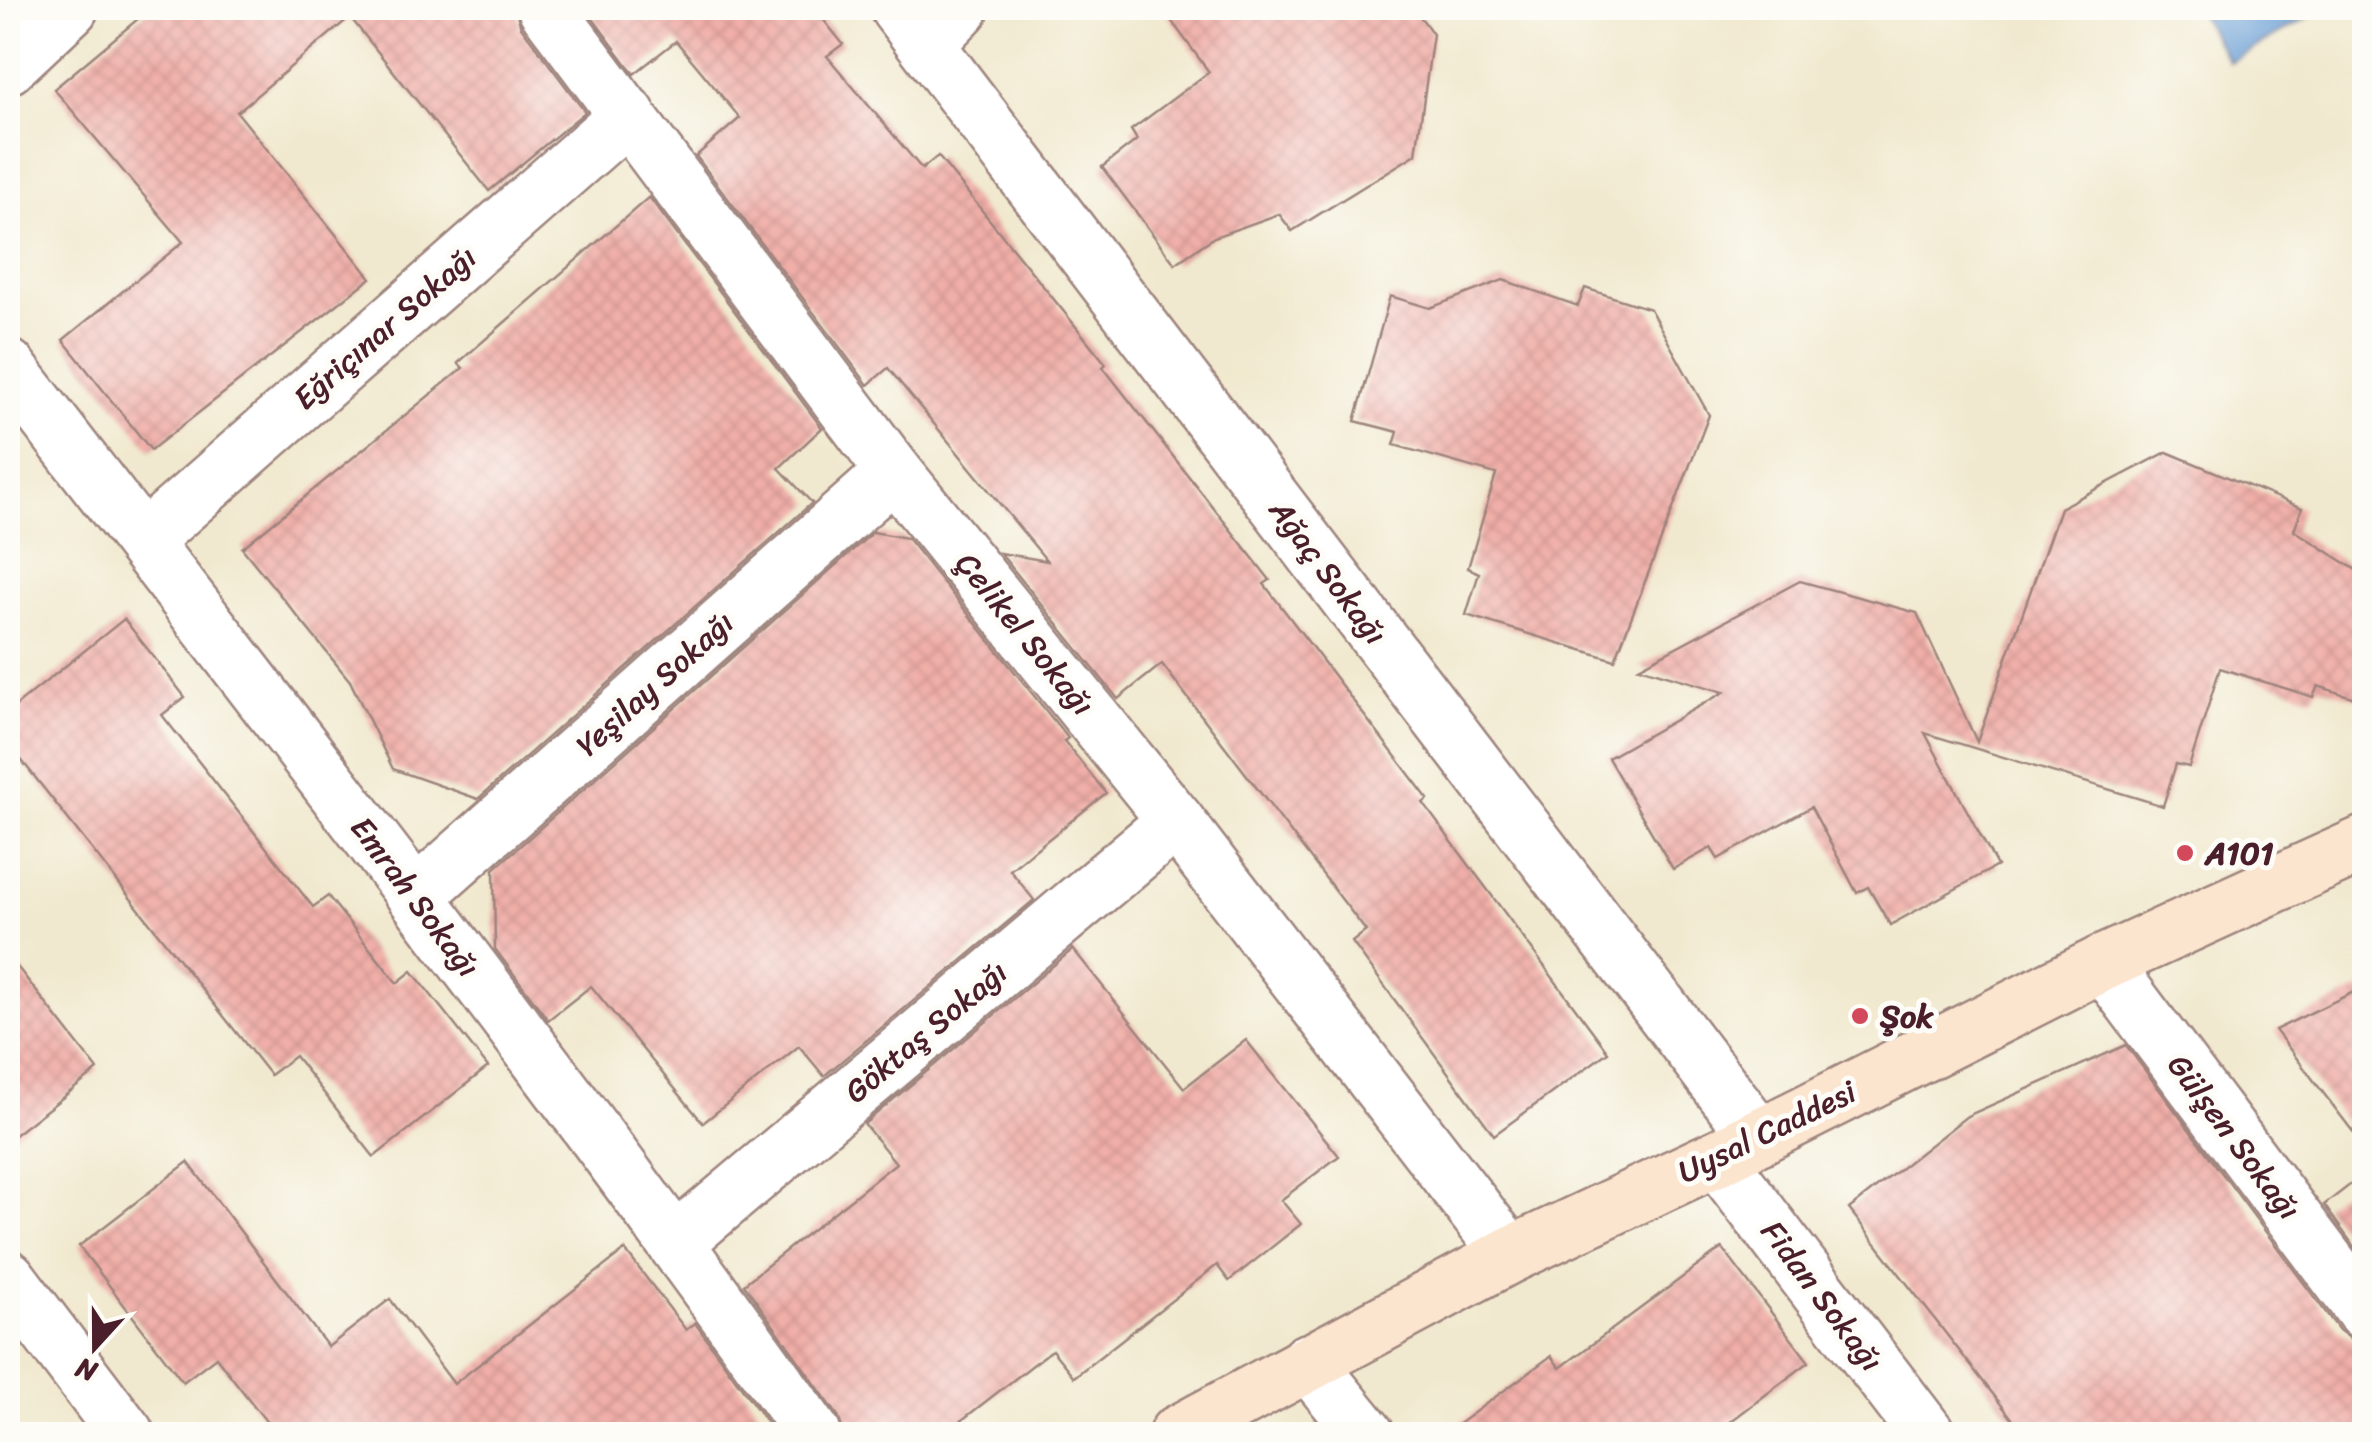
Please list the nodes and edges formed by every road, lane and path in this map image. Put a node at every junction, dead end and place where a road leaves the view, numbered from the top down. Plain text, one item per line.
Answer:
1 (70, 8) edge
2 (546, 8) edge
3 (929, 19) edge
4 (8, 66) edge
5 (628, 115) junction
6 (8, 366) edge
7 (894, 472) junction
8 (142, 542) junction
9 (1176, 821) junction
10 (2364, 844) edge
11 (416, 896) junction
12 (2103, 963) junction
13 (1738, 1148) junction
14 (676, 1242) junction
15 (1510, 1255) junction
16 (8, 1278) edge
17 (2364, 1311) edge
18 (1307, 1362) junction
19 (126, 1434) edge
20 (813, 1434) edge
21 (1177, 1434) edge
22 (1366, 1434) edge
23 (1927, 1434) edge

1 - 4 street
2 - 5 street, Çelikel Sokağı
3 - 13 street, Ağaç Sokağı
5 - 7 street, Çelikel Sokağı
5 - 8 street, Eğriçınar Sokağı
6 - 8 street, Emrah Sokağı
7 - 9 street, Çelikel Sokağı
7 - 11 street, Yeşilay Sokağı
8 - 11 street, Emrah Sokağı
9 - 14 street, Göktaş Sokağı
9 - 15 street, Çelikel Sokağı
10 - 12 street, Uysal Caddesi
11 - 14 street, Emrah Sokağı
12 - 13 street, Uysal Caddesi
12 - 17 street, Gülşen Sokağı
13 - 15 street, Uysal Caddesi
13 - 23 street, Fidan Sokağı
14 - 20 street, Emrah Sokağı
15 - 18 street, Uysal Caddesi
16 - 19 street
18 - 21 street, Uysal Caddesi
18 - 22 street

